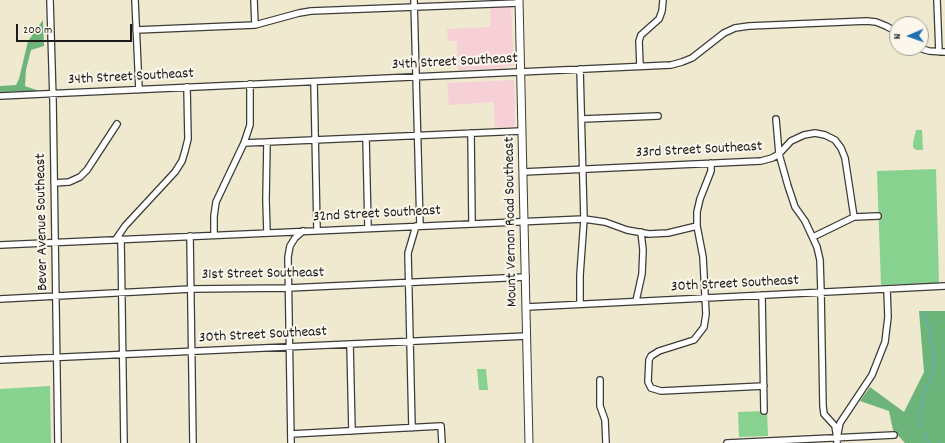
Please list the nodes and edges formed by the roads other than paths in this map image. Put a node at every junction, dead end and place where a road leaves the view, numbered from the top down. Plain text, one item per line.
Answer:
1 (50, 0) edge
2 (135, 0) edge
3 (254, 0) edge
4 (663, 0) edge
5 (937, 0) edge
6 (519, 2) edge
7 (414, 3) edge
8 (255, 25) junction
9 (889, 28) edge
10 (136, 30) junction
11 (929, 51) edge
12 (942, 52) edge
13 (640, 66) junction
14 (580, 69) junction
15 (522, 72) junction
16 (417, 77) junction
17 (314, 82) junction
18 (250, 84) junction
19 (187, 87) junction
20 (139, 90) junction
21 (53, 94) junction
22 (0, 96) edge
23 (658, 116) dead end
24 (582, 119) junction
25 (776, 119) dead end
26 (117, 124) dead end
27 (522, 131) junction
28 (471, 133) junction
29 (418, 135) junction
30 (366, 138) junction
31 (314, 140) junction
32 (266, 142) junction
33 (244, 143) junction
34 (779, 154) junction
35 (711, 163) junction
36 (582, 169) junction
37 (523, 172) junction
38 (54, 183) junction
39 (878, 216) dead end
40 (854, 217) junction
41 (584, 219) junction
42 (525, 221) junction
43 (472, 223) junction
44 (418, 226) junction
45 (697, 226) junction
46 (368, 228) junction
47 (317, 230) junction
48 (303, 231) junction
49 (641, 232) junction
50 (267, 233) junction
51 (214, 235) junction
52 (190, 236) junction
53 (813, 237) junction
54 (118, 239) junction
55 (55, 242) junction
56 (0, 245) edge
57 (526, 277) junction
58 (409, 282) junction
59 (945, 286) edge
60 (288, 288) junction
61 (191, 289) junction
62 (887, 289) junction
63 (122, 292) junction
64 (821, 292) junction
65 (762, 295) junction
66 (56, 296) junction
67 (705, 298) junction
68 (0, 299) edge
69 (636, 301) junction
70 (580, 304) junction
71 (527, 307) junction
72 (527, 336) junction
73 (410, 341) junction
74 (350, 344) junction
75 (290, 346) junction
76 (192, 351) junction
77 (123, 354) junction
78 (57, 357) junction
79 (0, 360) edge
80 (600, 380) dead end
81 (764, 386) junction
82 (764, 411) dead end
83 (412, 428) junction
84 (352, 431) junction
85 (291, 434) junction
86 (894, 435) dead end
87 (837, 440) edge
88 (788, 442) edge
89 (58, 443) edge
90 (124, 443) edge
91 (193, 443) edge
92 (291, 443) edge
93 (442, 443) edge
94 (529, 443) edge
95 (606, 443) edge
96 (727, 443) edge

1 - 21 street, Bever Avenue Southeast
2 - 10 street
3 - 8 street
4 - 13 street
5 - 12 street
6 - 7 street
6 - 15 main road, Mount Vernon Road Southeast
7 - 8 street
7 - 16 street
8 - 10 street
9 - 13 street, 34th Street Southeast
10 - 20 street
11 - 12 street
13 - 14 street, 34th Street Southeast
14 - 15 street, 34th Street Southeast
14 - 24 street
15 - 16 street, 34th Street Southeast
15 - 27 main road, Mount Vernon Road Southeast
16 - 17 street, 34th Street Southeast
16 - 29 street
17 - 18 street, 34th Street Southeast
17 - 31 street
18 - 19 street, 34th Street Southeast
18 - 33 street
19 - 20 street, 34th Street Southeast
19 - 54 street
20 - 21 street, 34th Street Southeast
21 - 22 street, 34th Street Southeast
21 - 38 street, Bever Avenue Southeast
23 - 24 street
24 - 36 street
25 - 34 street
26 - 38 street
27 - 28 street
27 - 37 main road, Mount Vernon Road Southeast
28 - 29 street
28 - 43 street
29 - 30 street
29 - 44 street
30 - 31 street
30 - 46 street
31 - 32 street
31 - 47 street
32 - 33 street
32 - 50 street
33 - 51 street
34 - 35 street, 33rd Street Southeast
34 - 40 street, 33rd Street Southeast
34 - 53 street
35 - 36 street, 33rd Street Southeast
35 - 45 street
36 - 37 street, 33rd Street Southeast
36 - 41 street
37 - 42 main road, Mount Vernon Road Southeast
38 - 55 street, Bever Avenue Southeast
39 - 40 street
40 - 53 street
41 - 42 street, 32nd Street Southeast
41 - 49 street, 32nd Street Southeast
41 - 70 street
42 - 43 street, 32nd Street Southeast
42 - 57 main road, Mount Vernon Road Southeast
43 - 44 street, 32nd Street Southeast
44 - 46 street, 32nd Street Southeast
44 - 58 street
45 - 49 street, 32nd Street Southeast
45 - 67 street
46 - 47 street, 32nd Street Southeast
47 - 48 street, 32nd Street Southeast
48 - 50 street, 32nd Street Southeast
48 - 60 street
49 - 69 street
50 - 51 street, 32nd Street Southeast
51 - 52 street, 32nd Street Southeast
52 - 54 street, 32nd Street Southeast
52 - 61 street
53 - 64 street
54 - 55 street, 32nd Street Southeast
54 - 63 street
55 - 56 street, 32nd Street Southeast
55 - 66 street, Bever Avenue Southeast
57 - 58 street, 31st Street Southeast
57 - 71 main road, Mount Vernon Road Southeast
58 - 60 street, 31st Street Southeast
58 - 73 street
59 - 62 street, 30th Street Southeast
60 - 61 street, 31st Street Southeast
60 - 75 street
61 - 63 street, 31st Street Southeast
61 - 76 street
62 - 64 street, 30th Street Southeast
62 - 87 street
63 - 66 street, 31st Street Southeast
63 - 77 street
64 - 65 street, 30th Street Southeast
64 - 87 street
65 - 67 street, 30th Street Southeast
65 - 81 street
66 - 68 street, 31st Street Southeast
66 - 78 street, Bever Avenue Southeast
67 - 69 street, 30th Street Southeast
67 - 81 street
69 - 70 street, 30th Street Southeast
70 - 71 street, 30th Street Southeast
71 - 72 main road, Mount Vernon Road Southeast
72 - 73 street, 30th Street Southeast
72 - 94 main road, Mount Vernon Road Southeast
73 - 74 street, 30th Street Southeast
73 - 83 street
74 - 75 street, 30th Street Southeast
74 - 84 street
75 - 76 street, 30th Street Southeast
75 - 85 street
76 - 77 street, 30th Street Southeast
76 - 91 street
77 - 78 street, 30th Street Southeast
77 - 90 street
78 - 79 street, 30th Street Southeast
78 - 89 street, Bever Avenue Southeast
80 - 95 street
81 - 82 street
83 - 84 street
83 - 93 street
84 - 85 street
85 - 92 street
86 - 87 street
87 - 88 street
88 - 96 street

